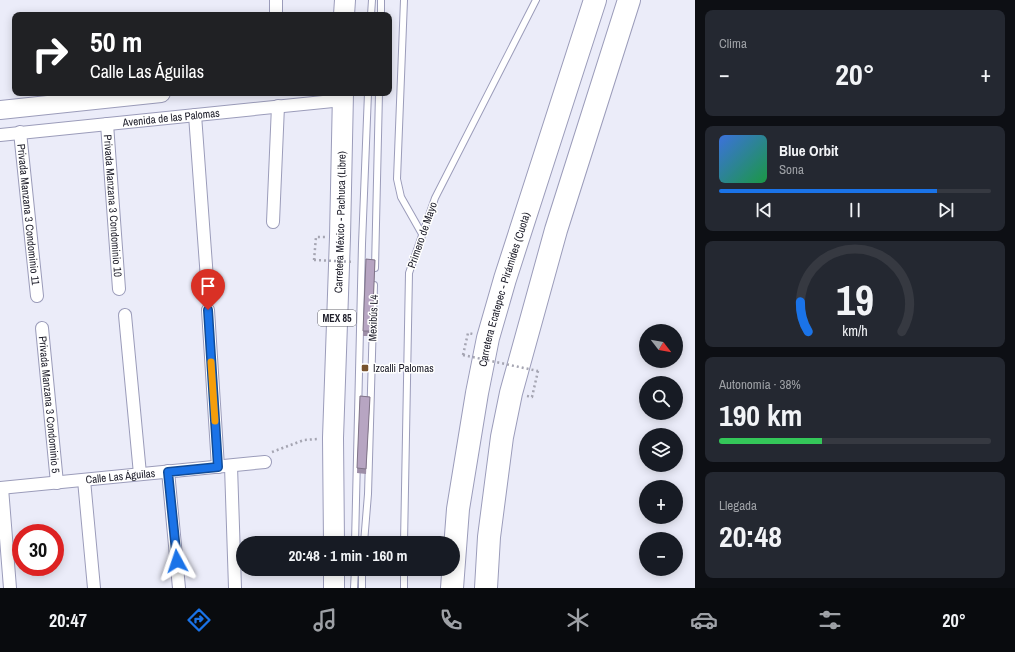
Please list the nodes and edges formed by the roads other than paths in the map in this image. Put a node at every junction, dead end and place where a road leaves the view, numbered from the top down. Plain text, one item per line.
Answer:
1 (276, 0) edge
2 (345, 0) edge
3 (372, 0) edge
4 (381, 0) edge
5 (404, 0) edge
6 (536, 0) edge
7 (595, 0) edge
8 (629, 0) edge
9 (276, 12) edge
10 (344, 12) edge
11 (371, 12) edge
12 (381, 12) edge
13 (133, 96) edge
14 (343, 96) edge
15 (368, 96) edge
16 (379, 96) edge
17 (278, 106) junction
18 (0, 110) edge
19 (195, 115) junction
20 (107, 124) junction
21 (20, 132) junction
22 (0, 134) edge
23 (273, 222) dead end
24 (422, 234) junction
25 (374, 274) edge
26 (207, 279) dead end
27 (374, 282) edge
28 (119, 289) dead end
29 (37, 296) dead end
30 (208, 310) dead end
31 (125, 315) dead end
32 (42, 328) dead end
33 (265, 462) road end
34 (231, 466) junction
35 (218, 467) junction
36 (168, 472) junction
37 (140, 474) junction
38 (84, 480) junction
39 (57, 483) junction
40 (1, 488) edge
41 (334, 536) edge
42 (355, 536) edge
43 (365, 536) edge
44 (404, 536) edge
45 (334, 576) edge
46 (355, 576) edge
47 (362, 576) edge
48 (404, 576) edge
49 (10, 588) edge
50 (94, 588) edge
51 (179, 588) edge
52 (235, 588) edge
53 (334, 588) edge
54 (354, 588) edge
55 (362, 588) edge
56 (404, 588) edge
57 (452, 588) edge
58 (486, 588) edge

1 - 9 street
2 - 10 main road
3 - 11 lane
4 - 12 lane
5 - 24 lane
6 - 24 lane, Primero de Mayo
7 - 57 highway, Carretera Ecatepec - Pirámides (Cuota)
8 - 58 highway
13 - 18 main road
14 - 17 street, Avenida de las Palomas
14 - 41 main road, Carretera México - Pachuca (Libre) / MEX 85
15 - 42 lane, Mexibús L4
16 - 25 lane
17 - 19 street, Avenida de las Palomas
17 - 23 street
19 - 20 street, Avenida de las Palomas
19 - 26 street
20 - 21 street, Avenida de las Palomas
20 - 28 street, Privada Manzana 3 Condominio 10
21 - 22 street, Avenida de las Palomas
21 - 29 street, Privada Manzana 3 Condominio 11
24 - 44 lane, Primero de Mayo
27 - 43 lane, Mexibús L4
30 - 35 street
31 - 37 street
32 - 39 street, Privada Manzana 3 Condominio 5
33 - 34 street, Calle Las Águilas
34 - 35 street, Calle Las Águilas
34 - 52 street
35 - 36 street, Calle Las Águilas
36 - 37 street, Calle Las Águilas
36 - 51 street
37 - 38 street, Calle Las Águilas
38 - 39 street, Calle Las Águilas
38 - 50 street
39 - 40 street, Calle Las Águilas
40 - 49 street
45 - 53 main road
46 - 54 lane
47 - 55 lane
48 - 56 lane

